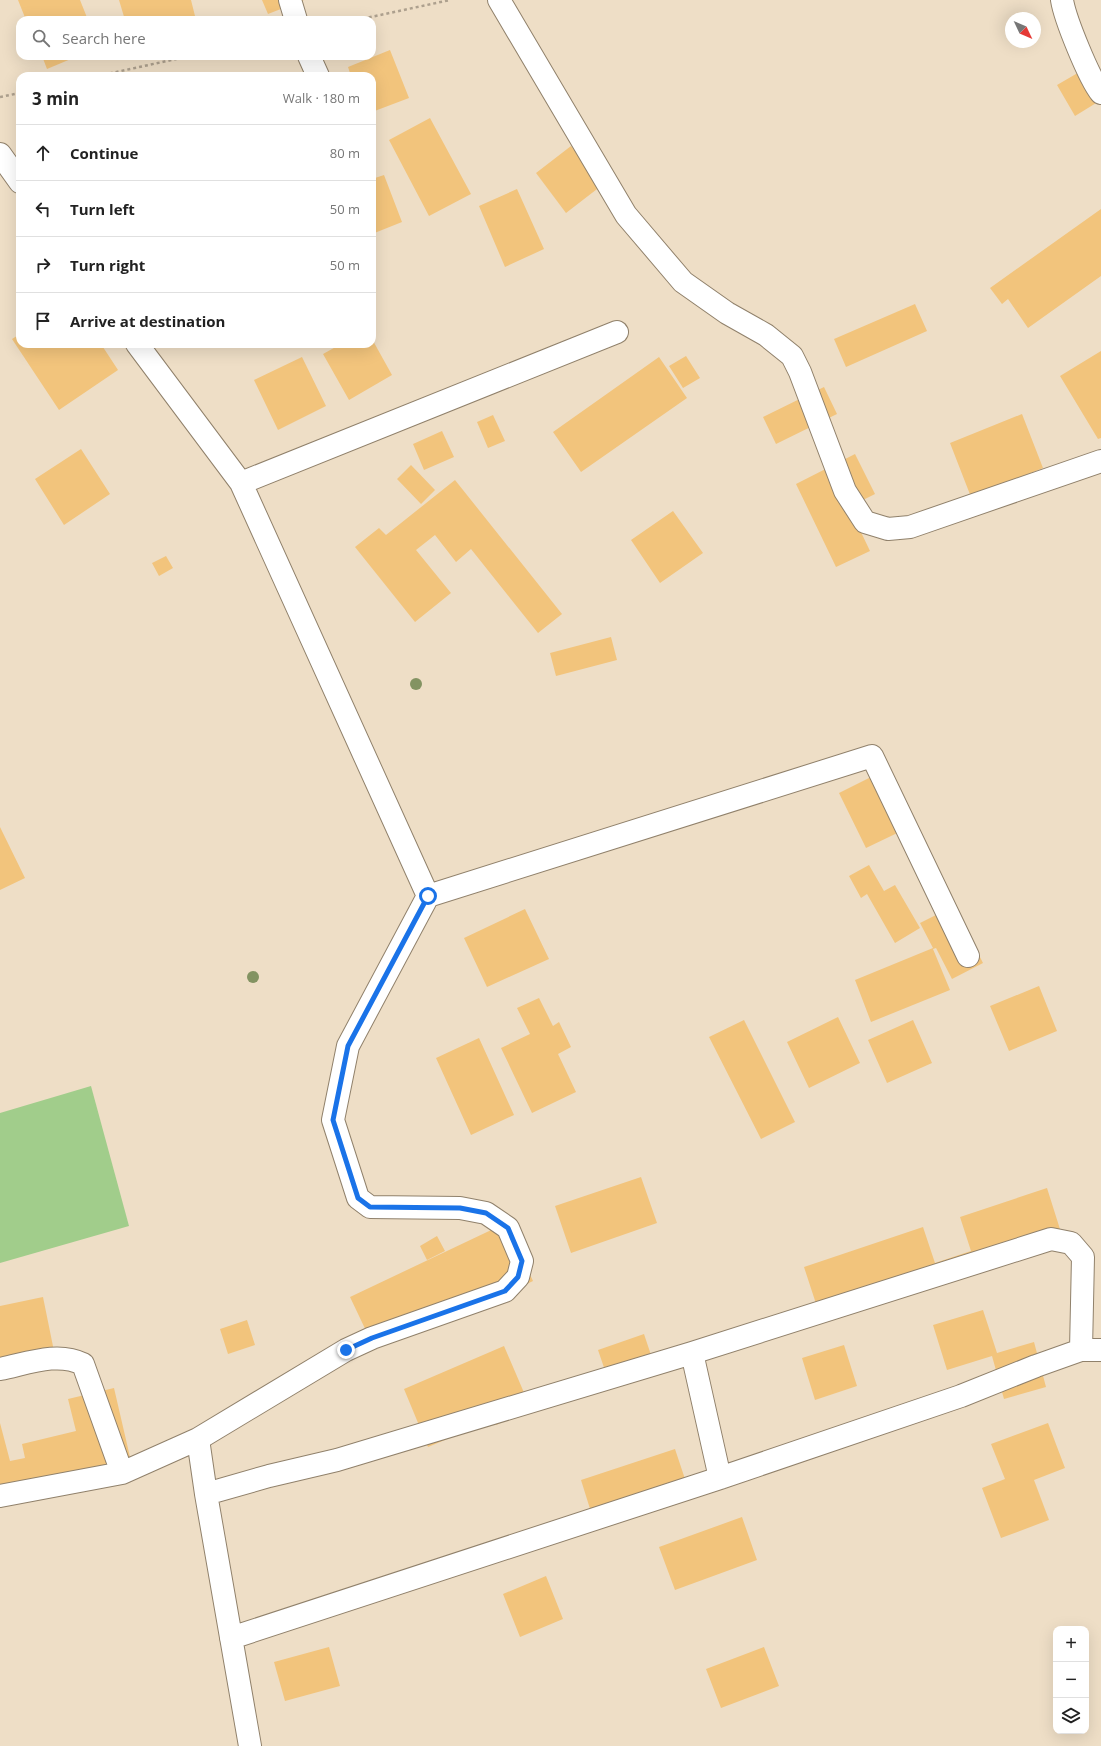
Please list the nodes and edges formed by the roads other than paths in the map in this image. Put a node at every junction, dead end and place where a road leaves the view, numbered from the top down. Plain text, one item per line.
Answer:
1 (290, 0) edge
2 (499, 0) edge
3 (1062, 0) edge
4 (295, 16) edge
5 (311, 60) edge
6 (316, 72) edge
7 (1101, 93) edge
8 (0, 154) edge
9 (16, 176) edge
10 (617, 332) dead end
11 (140, 348) edge
12 (1101, 461) edge
13 (241, 483) junction
14 (428, 896) junction
15 (968, 956) dead end
16 (1091, 1350) edge
17 (692, 1353) junction
18 (0, 1369) edge
19 (198, 1439) junction
20 (122, 1474) junction
21 (720, 1478) junction
22 (206, 1494) junction
23 (0, 1496) edge
24 (231, 1638) junction
25 (250, 1746) edge

1 - 4 street
2 - 12 street
3 - 7 street
5 - 6 street
8 - 9 street
10 - 13 street
11 - 13 street
13 - 14 street
14 - 15 street
14 - 19 street
16 - 17 street
16 - 21 street
17 - 21 street
17 - 22 street
18 - 20 street
19 - 20 street
19 - 22 street
20 - 23 street
21 - 24 street
22 - 24 street
24 - 25 street

